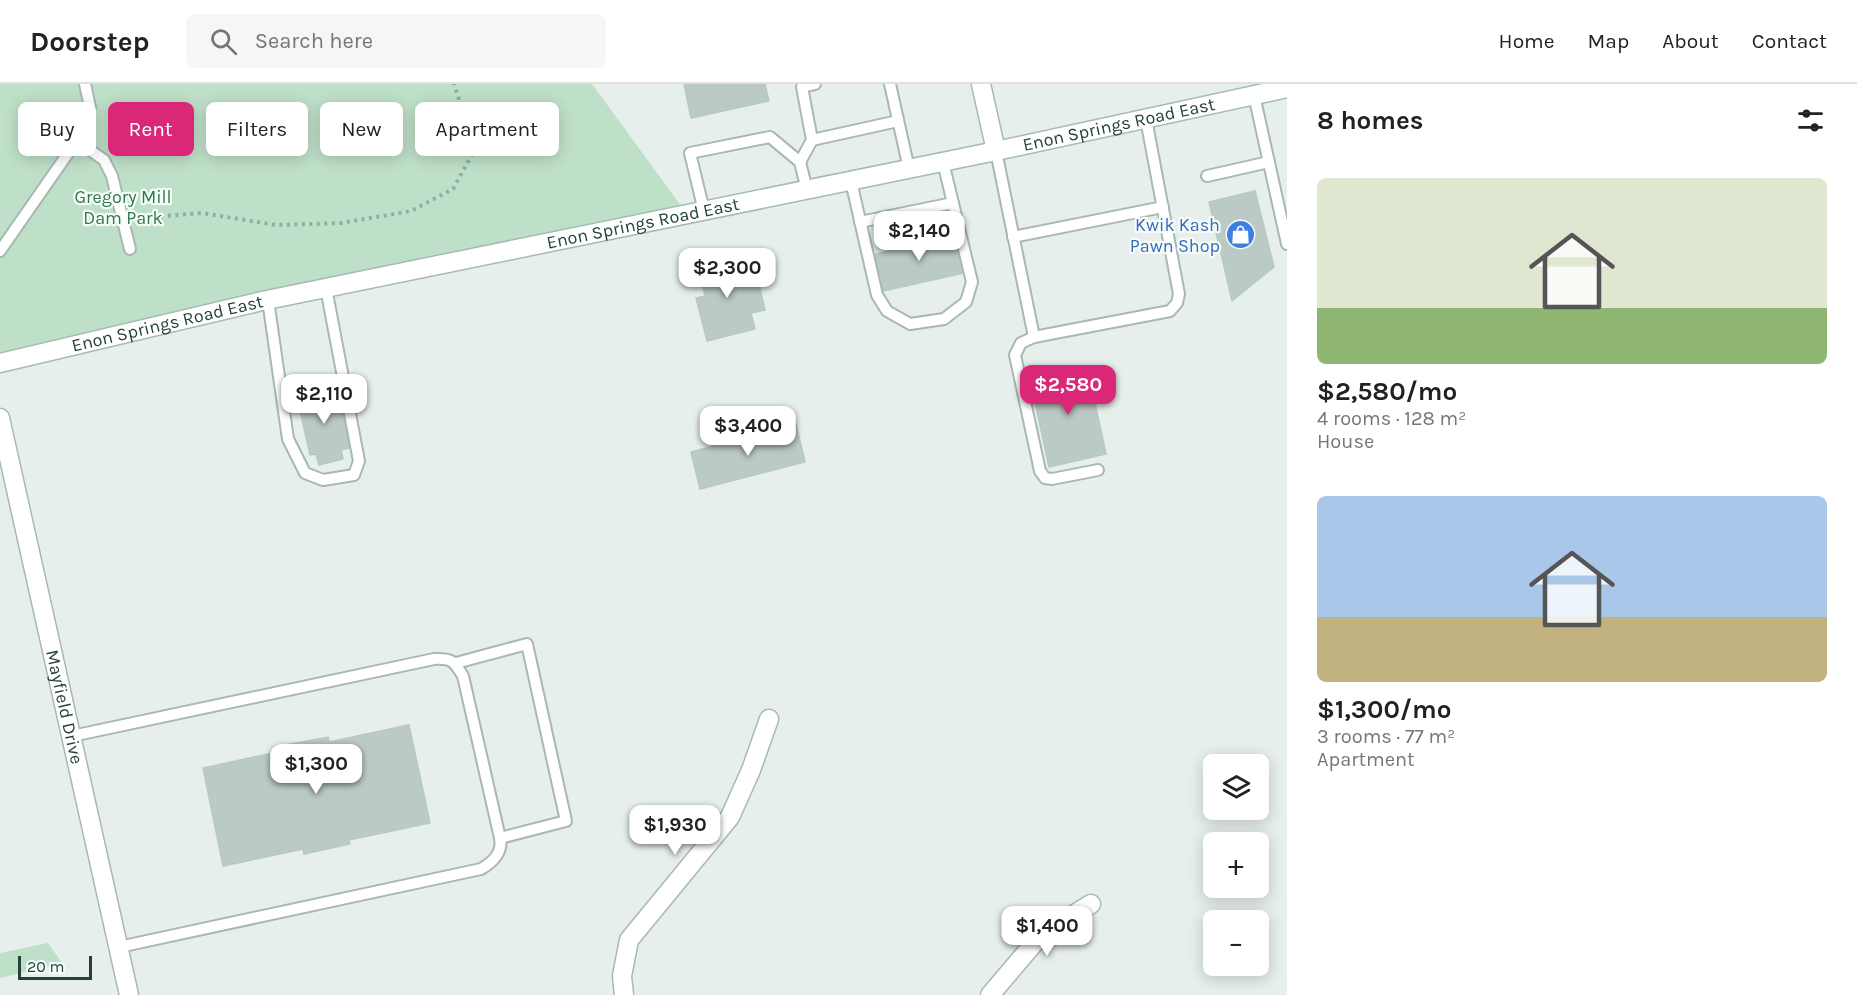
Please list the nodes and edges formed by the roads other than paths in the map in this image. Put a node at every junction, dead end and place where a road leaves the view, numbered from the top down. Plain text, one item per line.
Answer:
1 (85, 84) edge
2 (815, 84) edge
3 (890, 84) edge
4 (981, 84) edge
5 (1287, 88) edge
6 (1254, 95) junction
7 (89, 102) edge
8 (1146, 119) junction
9 (898, 121) junction
10 (812, 140) junction
11 (996, 151) junction
12 (96, 154) edge
13 (66, 156) edge
14 (800, 162) junction
15 (943, 162) junction
16 (1269, 162) junction
17 (909, 169) junction
18 (1207, 176) dead end
19 (851, 181) junction
20 (807, 190) junction
21 (953, 203) junction
22 (1163, 207) junction
23 (704, 211) junction
24 (860, 222) junction
25 (1013, 237) junction
26 (1287, 244) edge
27 (130, 249) dead end
28 (0, 251) edge
29 (326, 288) junction
30 (268, 300) junction
31 (1034, 337) junction
32 (0, 363) edge
33 (0, 418) edge
34 (1098, 470) dead end
35 (456, 663) junction
36 (770, 719) dead end
37 (72, 736) junction
38 (500, 838) junction
39 (1091, 904) dead end
40 (119, 948) junction
41 (129, 995) edge
42 (624, 995) edge
43 (990, 995) edge

1 - 7 lane
2 - 10 lane
3 - 9 lane
4 - 11 street
5 - 6 street, Enon Springs Road East
6 - 8 street, Enon Springs Road East
6 - 16 lane
8 - 11 street, Enon Springs Road East
8 - 22 lane
9 - 10 lane
9 - 17 lane
10 - 14 lane
11 - 15 street, Enon Springs Road East
11 - 25 lane
12 - 27 lane
13 - 28 lane
14 - 20 lane
14 - 23 lane
15 - 17 street, Enon Springs Road East
15 - 21 lane
16 - 18 lane
16 - 26 lane
17 - 19 street, Enon Springs Road East
19 - 20 street, Enon Springs Road East
19 - 24 lane
20 - 23 street, Enon Springs Road East
21 - 24 lane
21 - 24 lane
22 - 25 lane
22 - 31 lane
23 - 29 street, Enon Springs Road East
25 - 31 lane
29 - 30 street, Enon Springs Road East
29 - 30 lane
30 - 32 street, Enon Springs Road East
31 - 34 lane
33 - 37 street, Mayfield Drive
35 - 37 lane
35 - 38 lane
35 - 38 lane
36 - 42 street
37 - 40 street, Mayfield Drive
38 - 40 lane
39 - 43 street
40 - 41 street, Mayfield Drive

